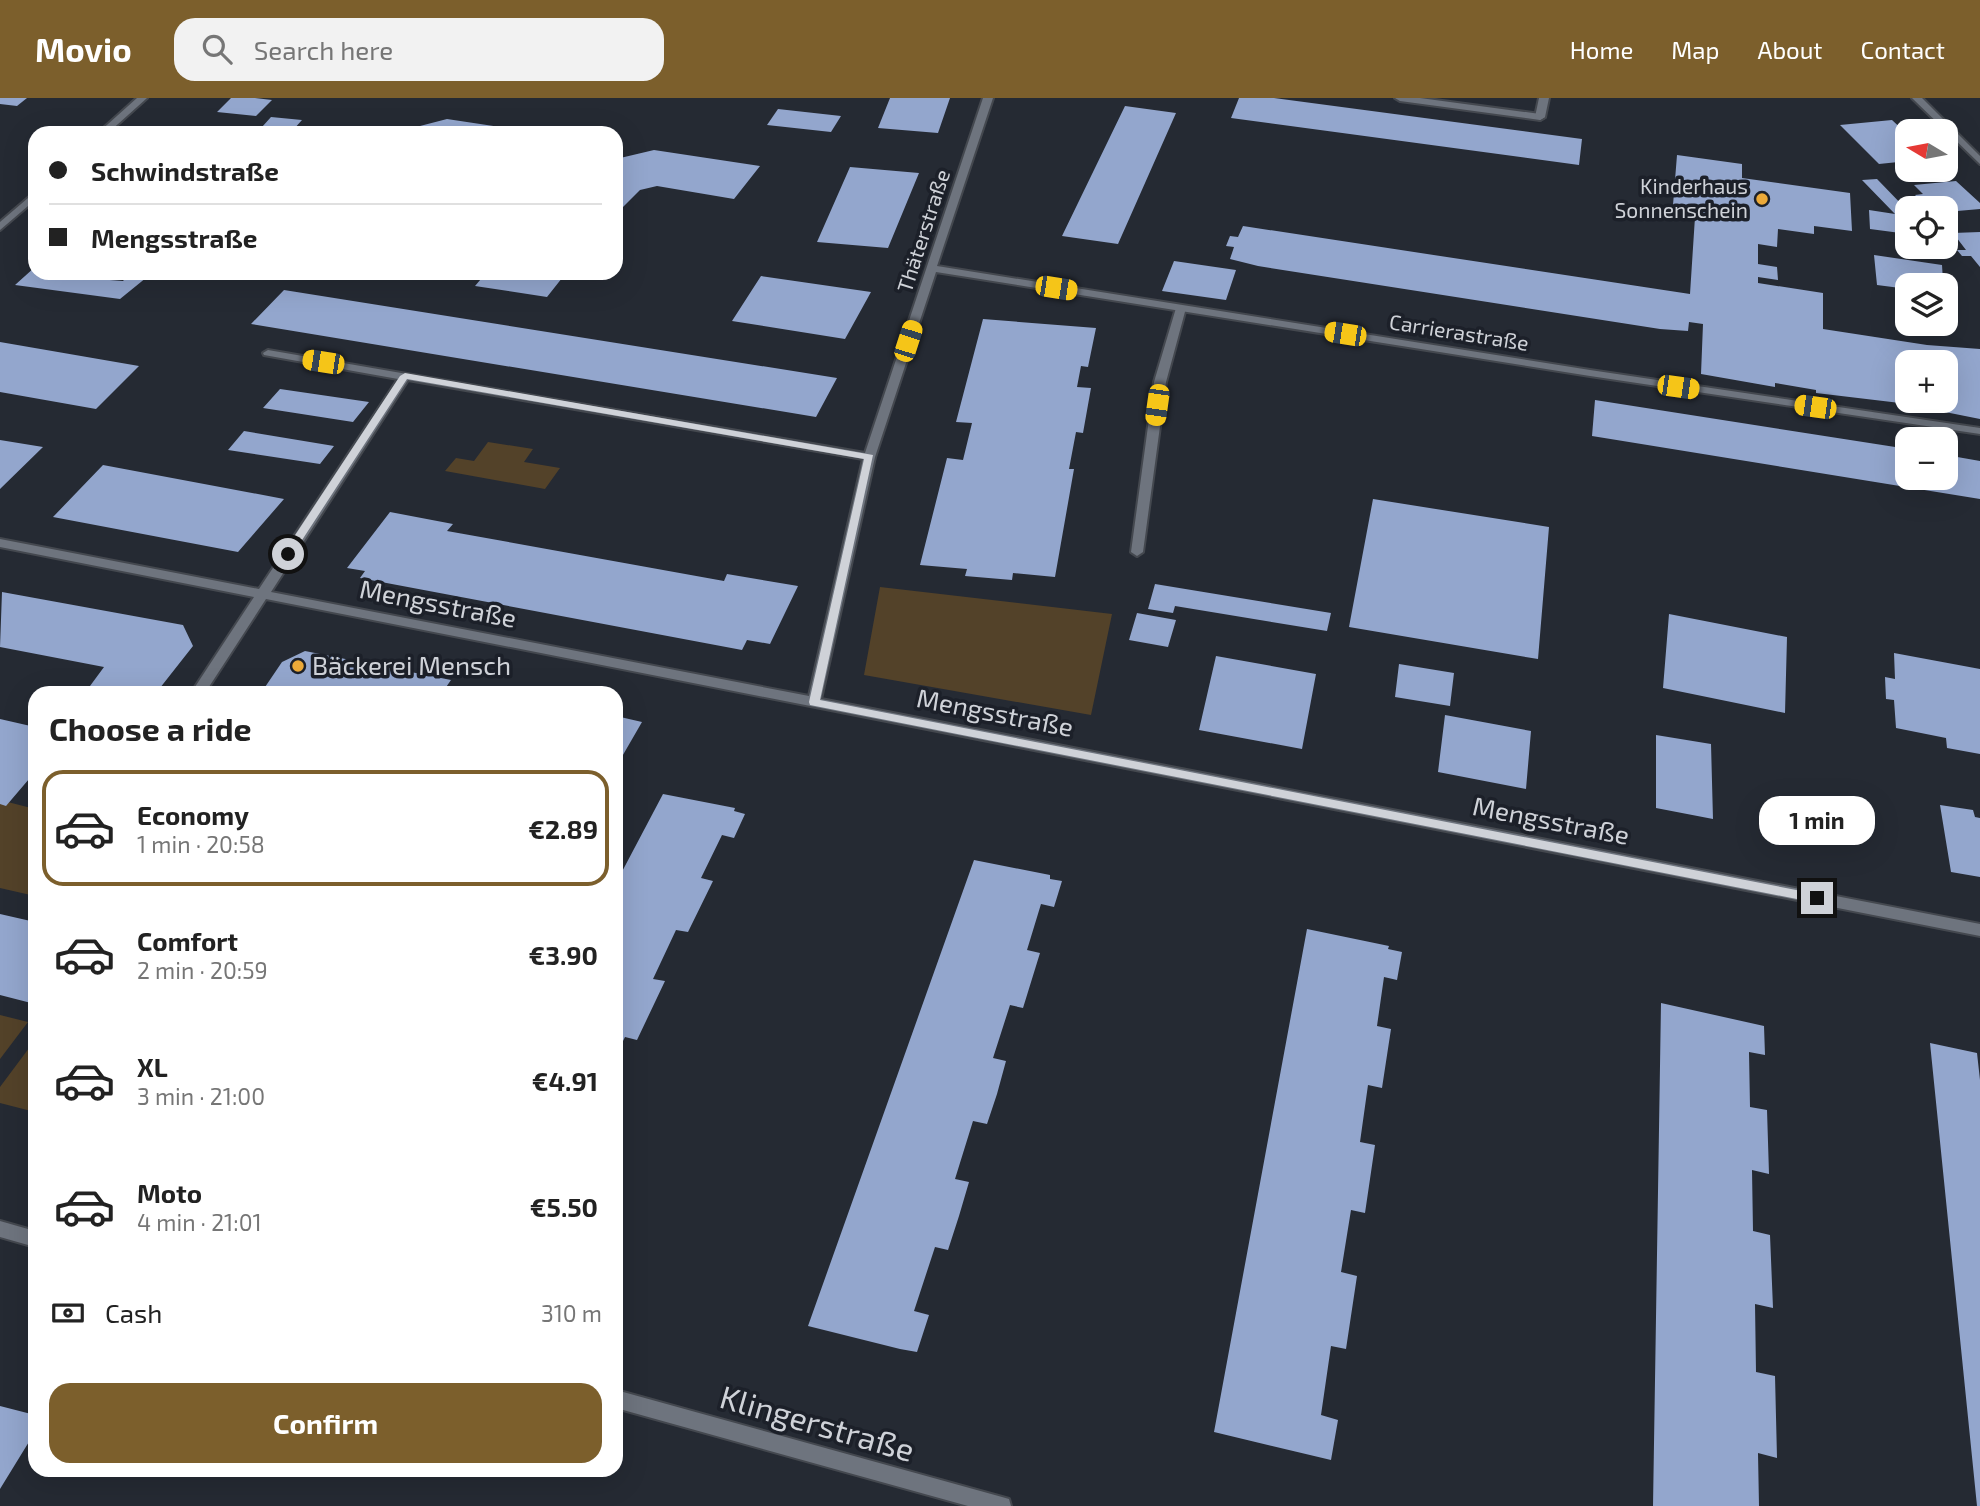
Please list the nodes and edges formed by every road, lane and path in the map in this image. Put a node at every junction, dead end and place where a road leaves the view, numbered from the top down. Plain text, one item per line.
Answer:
1 (142, 98) edge
2 (988, 98) edge
3 (1400, 98) edge
4 (1544, 98) edge
5 (1917, 98) edge
6 (111, 126) edge
7 (1980, 161) edge
8 (28, 201) edge
9 (0, 227) edge
10 (932, 268) junction
11 (1181, 308) junction
12 (268, 353) dead end
13 (405, 376) junction
14 (1980, 431) edge
15 (869, 457) junction
16 (0, 543) edge
17 (1137, 552) dead end
18 (261, 594) junction
19 (202, 686) edge
20 (814, 702) junction
21 (1980, 930) edge
22 (0, 1229) edge
23 (28, 1237) edge
24 (623, 1401) edge
25 (965, 1502) edge
26 (1002, 1506) edge

1 - 6 street
2 - 10 street, Thäterstraße
3 - 4 street
5 - 7 street
8 - 9 street
10 - 11 street, Carrierastraße
10 - 15 street, Thäterstraße
11 - 14 street, Carrierastraße
11 - 17 street
12 - 13 street
13 - 15 street
13 - 18 street
15 - 20 street, Thäterstraße
16 - 18 street, Mengsstraße
18 - 19 street
18 - 20 street, Mengsstraße
20 - 21 street, Mengsstraße
22 - 23 street
24 - 25 street, Klingerstraße
25 - 26 street, Klingerstraße

